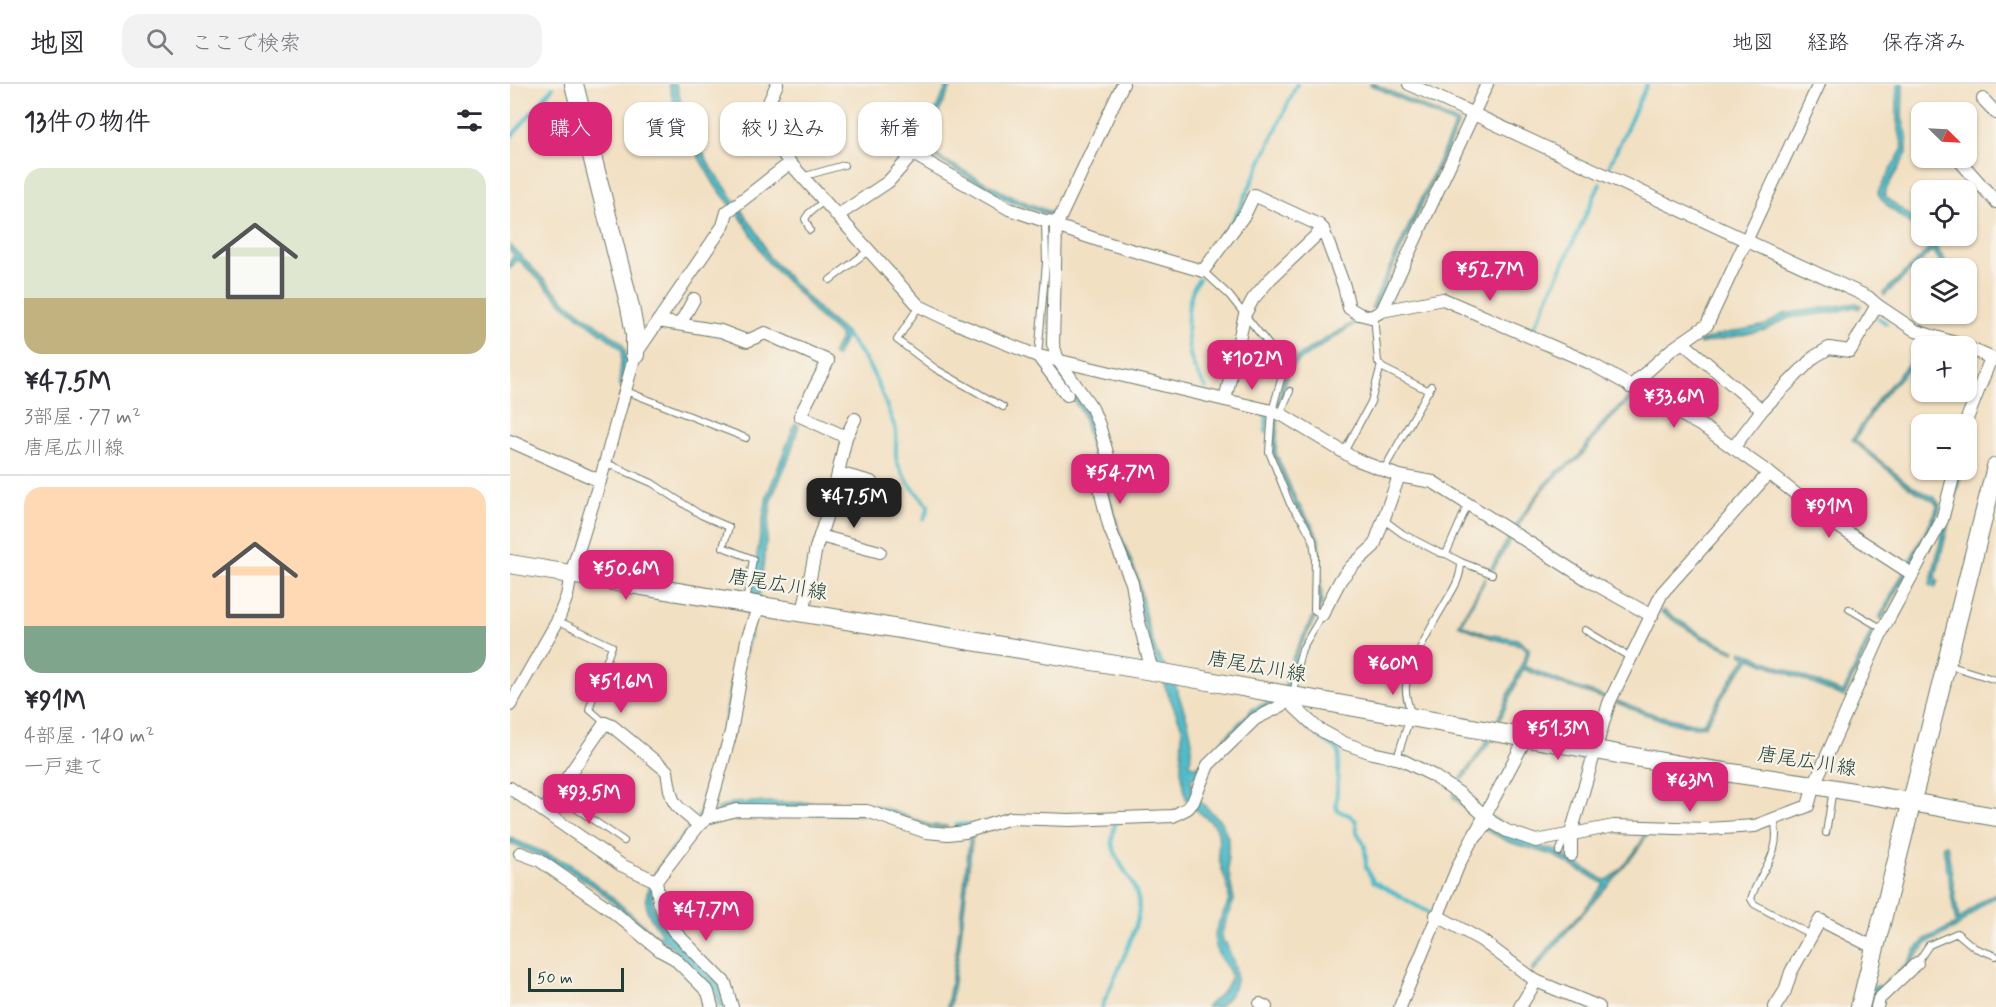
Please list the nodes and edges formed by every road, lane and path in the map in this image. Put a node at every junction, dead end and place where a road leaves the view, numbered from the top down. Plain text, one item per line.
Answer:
1 (574, 84) edge
2 (777, 84) edge
3 (1123, 84) edge
4 (1409, 84) edge
5 (1487, 84) edge
6 (1819, 84) edge
7 (1983, 99) dead end
8 (1996, 113) edge
9 (1473, 114) junction
10 (790, 164) junction
11 (844, 165) dead end
12 (1966, 168) edge
13 (802, 177) junction
14 (824, 201) junction
15 (1996, 202) edge
16 (837, 216) junction
17 (1053, 223) junction
18 (1323, 229) junction
19 (810, 230) dead end
20 (1746, 240) junction
21 (868, 251) junction
22 (1203, 271) junction
23 (830, 280) dead end
24 (694, 299) dead end
25 (1877, 305) junction
26 (919, 306) junction
27 (1378, 313) junction
28 (1245, 314) junction
29 (658, 321) junction
30 (680, 324) junction
31 (1932, 336) edge
32 (1682, 342) junction
33 (1977, 352) edge
34 (635, 355) junction
35 (1038, 356) junction
36 (1995, 359) edge
37 (1058, 360) junction
38 (1381, 365) junction
39 (1630, 387) junction
40 (626, 391) junction
41 (1290, 391) dead end
42 (1067, 395) dead end
43 (1225, 400) junction
44 (1003, 407) dead end
45 (1762, 410) junction
46 (1276, 413) junction
47 (1970, 414) edge
48 (855, 419) dead end
49 (846, 437) junction
50 (746, 438) dead end
51 (510, 441) edge
52 (1733, 448) junction
53 (1343, 453) junction
54 (611, 465) dead end
55 (1996, 467) edge
56 (1383, 471) junction
57 (838, 473) junction
58 (1769, 473) junction
59 (1399, 476) junction
60 (1952, 480) edge
61 (600, 482) junction
62 (871, 482) dead end
63 (1468, 504) junction
64 (1384, 520) junction
65 (820, 536) junction
66 (880, 552) dead end
67 (1446, 554) junction
68 (1461, 562) junction
69 (510, 564) edge
70 (571, 574) junction
71 (1492, 574) dead end
72 (1912, 574) junction
73 (753, 604) junction
74 (1850, 609) dead end
75 (803, 613) junction
76 (1322, 615) junction
77 (1652, 616) junction
78 (563, 623) dead end
79 (1883, 628) junction
80 (1586, 630) dead end
81 (1631, 658) junction
82 (1946, 665) junction
83 (1160, 673) junction
84 (1996, 680) edge
85 (1287, 696) junction
86 (510, 705) edge
87 (1411, 717) junction
88 (604, 723) junction
89 (1526, 738) junction
90 (1595, 749) junction
91 (1397, 758) junction
92 (1814, 785) junction
93 (510, 788) edge
94 (1833, 789) junction
95 (555, 794) junction
96 (1912, 802) junction
97 (544, 811) junction
98 (1996, 817) edge
99 (1774, 819) junction
100 (703, 822) junction
101 (1486, 823) junction
102 (1826, 833) dead end
103 (1569, 834) junction
104 (624, 841) dead end
105 (520, 853) dead end
106 (1565, 854) dead end
107 (657, 881) junction
108 (1436, 915) junction
109 (1811, 935) junction
110 (1875, 948) junction
111 (1996, 956) edge
112 (1917, 963) joint
113 (718, 976) junction
114 (1536, 981) junction
115 (706, 989) junction
116 (712, 1007) edge
117 (732, 1007) edge
118 (1400, 1007) edge
119 (1520, 1007) edge
120 (1599, 1007) edge
121 (1775, 1007) edge
122 (1873, 1007) edge

1 - 34 main road
2 - 10 street
3 - 17 street
4 - 9 street
5 - 9 street
6 - 20 street
7 - 8 street
9 - 20 street
9 - 27 street
10 - 13 street
10 - 29 street
11 - 13 lane
12 - 15 street
13 - 14 street
14 - 16 street
14 - 19 lane
16 - 17 street
16 - 21 street
17 - 22 street
17 - 35 lane
17 - 37 street
18 - 22 street
18 - 27 street
18 - 28 street
20 - 25 street
20 - 32 street
21 - 23 lane
21 - 26 street
22 - 28 lane
24 - 30 street
25 - 31 street
25 - 45 street
26 - 35 street
26 - 44 lane
27 - 38 lane
27 - 39 street
28 - 43 street
28 - 46 lane
29 - 30 street
29 - 34 street
30 - 49 street
32 - 39 street
32 - 45 street
33 - 36 street
34 - 40 street
35 - 37 street
35 - 42 street
36 - 47 street
37 - 43 street
37 - 83 street
38 - 53 lane
38 - 56 lane
39 - 52 street
40 - 50 lane
40 - 61 street
41 - 46 lane
43 - 46 street
45 - 52 street
46 - 53 street
46 - 76 lane
48 - 49 street
49 - 57 street
51 - 61 street
52 - 58 street
53 - 56 street
54 - 73 lane
55 - 82 main road
56 - 59 street
57 - 62 street
57 - 65 street
58 - 72 street
58 - 77 street
59 - 63 street
59 - 64 street
60 - 72 street
61 - 70 street
63 - 67 lane
63 - 77 street
64 - 67 lane
64 - 76 street
65 - 66 street
65 - 75 street
67 - 68 lane
68 - 71 lane
68 - 87 lane
69 - 70 main road, 唐尾広川線
70 - 73 main road, 唐尾広川線
70 - 86 street
72 - 79 street
73 - 75 main road, 唐尾広川線
73 - 100 street
74 - 79 lane
75 - 83 main road, 唐尾広川線
76 - 85 lane
77 - 81 street
78 - 88 lane
79 - 92 street
80 - 81 lane
81 - 90 street
82 - 84 lane
82 - 96 main road
83 - 85 main road, 唐尾広川線
85 - 87 main road, 唐尾広川線
85 - 91 street
85 - 100 street
87 - 89 main road, 唐尾広川線
87 - 91 lane
88 - 95 street
88 - 100 street
89 - 90 main road, 唐尾広川線
89 - 101 street
90 - 92 main road, 唐尾広川線
90 - 103 street
91 - 101 street
92 - 94 main road, 唐尾広川線
92 - 99 street
93 - 97 street
94 - 96 main road, 唐尾広川線
94 - 102 lane
95 - 97 street
95 - 104 lane
96 - 98 main road, 唐尾広川線
96 - 110 main road
97 - 107 street
99 - 103 street
99 - 109 lane
100 - 107 street
101 - 103 street
101 - 108 street
103 - 106 street
105 - 115 street
107 - 113 street
108 - 114 street
108 - 118 street
109 - 110 street
109 - 121 street
110 - 122 main road
111 - 112 lane
112 - 122 street
113 - 115 lane
113 - 117 street
114 - 119 street
114 - 120 street
115 - 116 street

